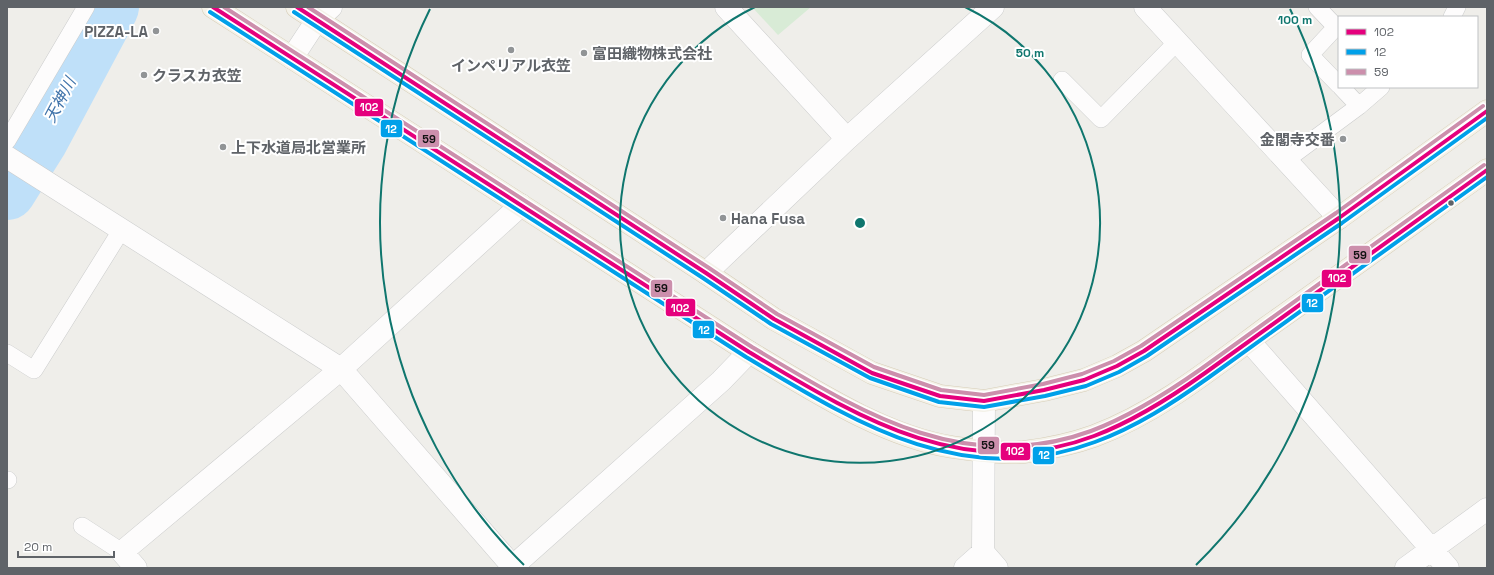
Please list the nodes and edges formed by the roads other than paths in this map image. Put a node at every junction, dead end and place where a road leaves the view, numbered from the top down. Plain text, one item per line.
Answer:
1 (86, 7) edge
2 (213, 7) edge
3 (297, 7) edge
4 (726, 7) edge
5 (993, 7) edge
6 (1145, 7) edge
7 (1317, 7) edge
8 (1457, 7) edge
9 (324, 14) edge
10 (1452, 16) edge
11 (1177, 42) junction
12 (292, 58) junction
13 (1062, 80) dead end
14 (1338, 84) edge
15 (1342, 88) edge
16 (1380, 88) edge
17 (1359, 106) junction
18 (1487, 111) edge
19 (847, 139) junction
20 (7, 141) edge
21 (12, 160) edge
22 (1286, 160) junction
23 (1487, 170) edge
24 (521, 205) junction
25 (1339, 218) junction
26 (122, 229) junction
27 (706, 272) junction
28 (1249, 341) junction
29 (750, 352) junction
30 (7, 353) edge
31 (341, 369) junction
32 (984, 401) junction
33 (983, 451) junction
34 (1487, 509) edge
35 (82, 526) dead end
36 (1432, 549) junction
37 (129, 560) edge
38 (990, 560) edge
39 (512, 568) edge
40 (966, 568) edge
41 (1406, 568) edge
42 (1448, 568) edge

1 - 20 lane
2 - 12 main road
3 - 9 main road
4 - 19 street
5 - 19 street
6 - 11 street
7 - 14 lane
8 - 10 lane
9 - 12 street
9 - 27 main road
11 - 13 lane
11 - 22 street
12 - 24 main road
15 - 17 lane
16 - 17 lane
17 - 22 lane
18 - 25 main road
19 - 27 street
21 - 26 street
22 - 25 street
23 - 28 main road
24 - 29 main road
24 - 31 street
25 - 32 main road
26 - 30 lane
26 - 31 street
27 - 32 main road
28 - 33 main road
28 - 36 street
29 - 33 main road
29 - 39 street
31 - 37 street
31 - 39 street
32 - 33 street
33 - 38 street
34 - 36 street
35 - 37 lane
36 - 41 street
36 - 42 street
38 - 40 street

